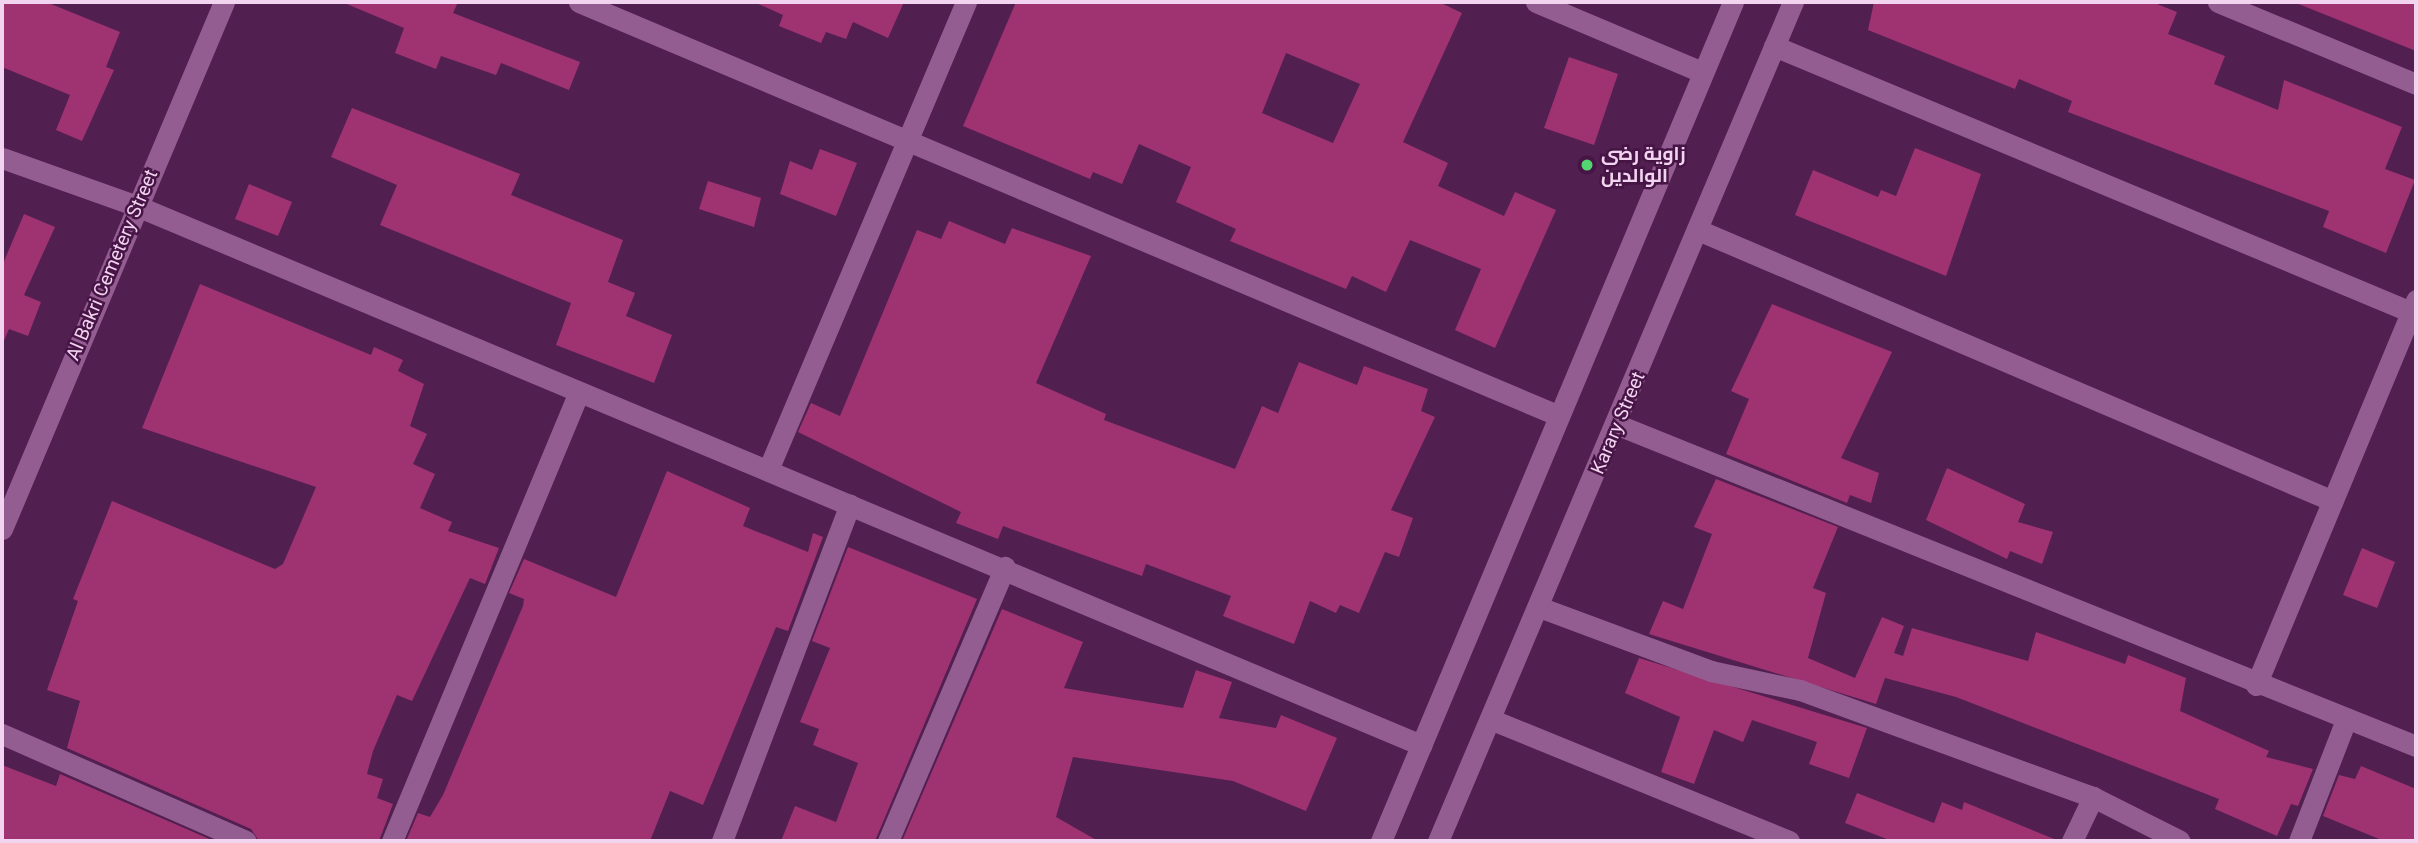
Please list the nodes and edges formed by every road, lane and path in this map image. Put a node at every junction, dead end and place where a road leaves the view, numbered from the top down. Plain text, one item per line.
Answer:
1 (225, 2) edge
2 (579, 2) edge
3 (966, 2) edge
4 (1536, 2) edge
5 (1732, 2) edge
6 (1793, 2) edge
7 (2218, 2) edge
8 (1774, 46) junction
9 (1702, 72) junction
10 (2416, 84) edge
11 (905, 143) junction
12 (2, 158) edge
13 (137, 205) junction
14 (1698, 230) junction
15 (2414, 306) edge
16 (578, 394) junction
17 (1557, 415) junction
18 (1618, 425) junction
19 (768, 470) junction
20 (2333, 501) junction
21 (850, 504) junction
22 (2, 529) edge
23 (1005, 566) junction
24 (1539, 607) junction
25 (2256, 685) junction
26 (1490, 719) junction
27 (2346, 720) junction
28 (2, 734) edge
29 (1421, 745) junction
30 (2416, 746) edge
31 (2094, 797) junction
32 (246, 841) edge
33 (392, 841) edge
34 (722, 841) edge
35 (888, 841) edge
36 (1381, 841) edge
37 (1438, 841) edge
38 (1789, 841) edge
39 (2072, 841) edge
40 (2180, 841) edge
41 (2300, 841) edge

1 - 13 street, Al Bakri Cemetery Street
2 - 11 street
3 - 11 street
4 - 9 street
5 - 9 street
6 - 8 street, Karary Street
7 - 10 street
8 - 14 street, Karary Street
8 - 15 street
9 - 17 street
11 - 17 street
11 - 19 street
12 - 13 street
13 - 16 street
13 - 22 street, Al Bakri Cemetery Street
14 - 18 street, Karary Street
14 - 20 street
15 - 20 street
16 - 19 street
16 - 33 street
17 - 29 street
18 - 24 street, Karary Street
18 - 25 street
19 - 21 street
20 - 25 street
21 - 23 street
21 - 34 street
23 - 29 street
23 - 35 street
24 - 26 street, Karary Street
24 - 31 street
25 - 27 street
26 - 37 street, Karary Street
26 - 38 street
27 - 30 street
27 - 41 street
28 - 32 street
29 - 36 street
31 - 39 street
31 - 40 street

